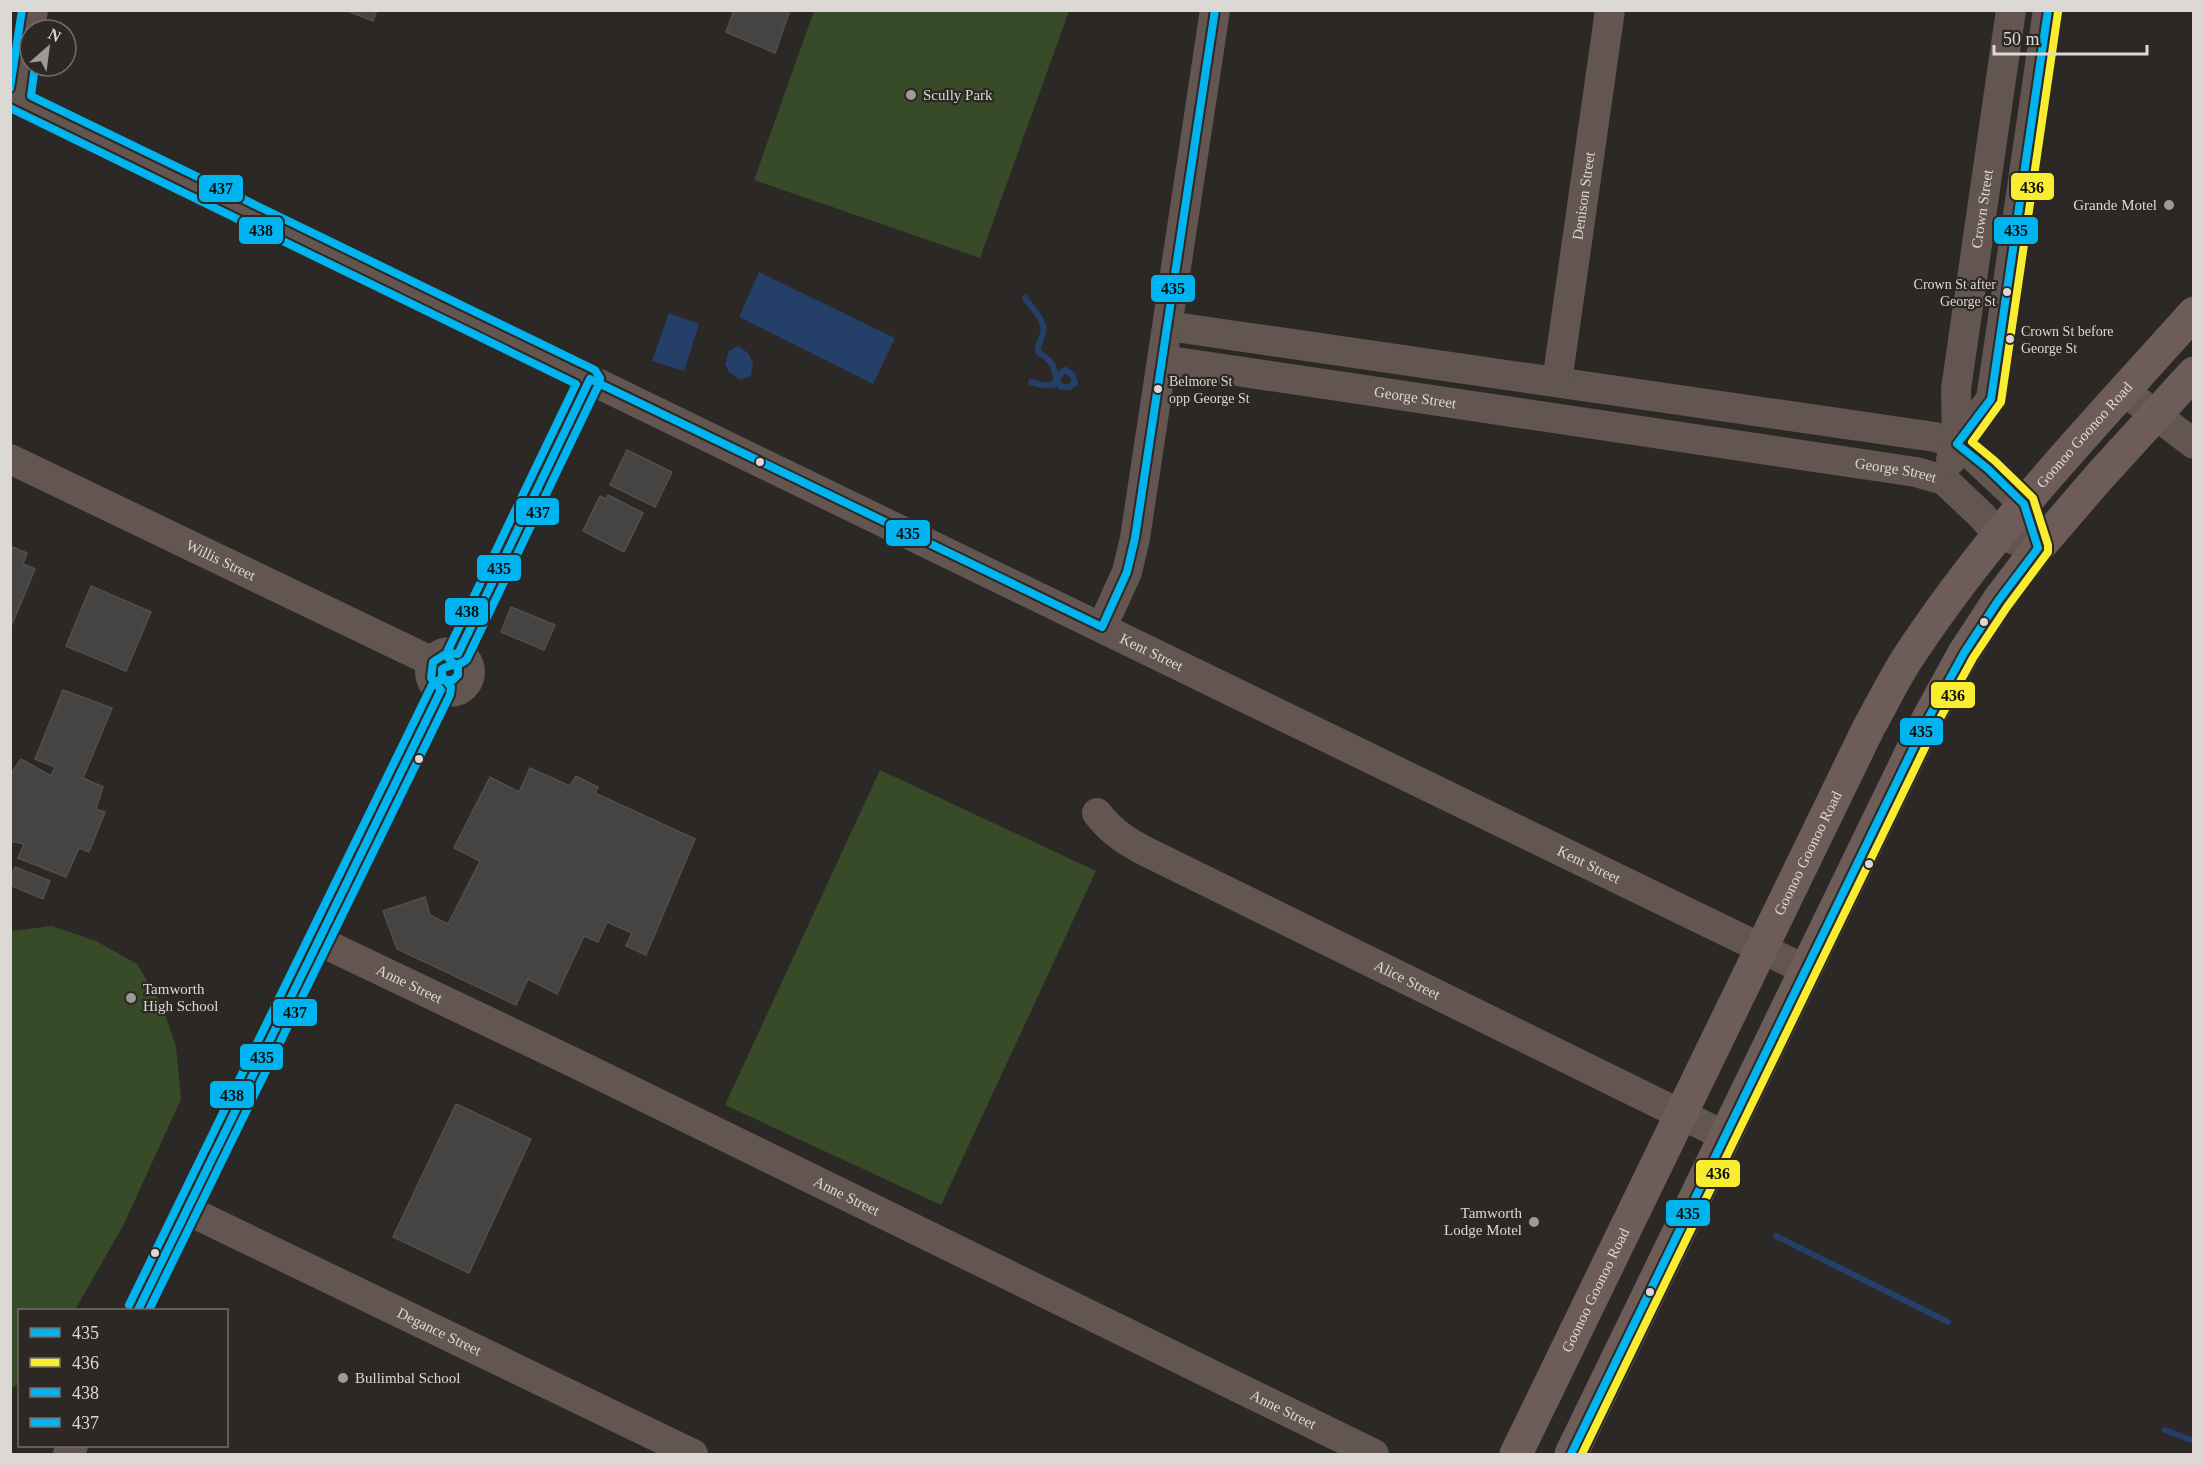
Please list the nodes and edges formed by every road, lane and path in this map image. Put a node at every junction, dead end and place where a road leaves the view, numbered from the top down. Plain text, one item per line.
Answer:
1 (33, 10) edge
2 (1215, 10) edge
3 (1610, 10) edge
4 (2011, 10) edge
5 (2048, 10) edge
6 (15, 100) edge
7 (2193, 313) edge
8 (1168, 326) junction
9 (1163, 360) junction
10 (2193, 373) edge
11 (590, 379) junction
12 (1557, 382) junction
13 (2124, 391) junction
14 (2154, 414) junction
15 (1957, 444) junction
16 (2193, 444) edge
17 (10, 459) edge
18 (1944, 480) junction
19 (2024, 504) junction
20 (1998, 534) junction
21 (2038, 548) junction
22 (1102, 627) junction
23 (445, 658) junction
24 (1097, 813) dead end
25 (319, 941) junction
26 (1762, 948) junction
27 (1806, 970) junction
28 (1681, 1114) junction
29 (1725, 1136) junction
30 (187, 1210) junction
31 (139, 1309) edge
32 (693, 1455) edge
33 (1374, 1455) edge
34 (1516, 1455) edge
35 (1571, 1455) edge

1 - 6 street
2 - 8 street
3 - 12 street, Denison Street
4 - 15 street, Crown Street
5 - 15 street, Crown Street
6 - 11 street, Kent Street
7 - 13 main road, Goonoo Goonoo Road
8 - 9 street
8 - 12 street
9 - 18 street, George Street
9 - 22 street
10 - 14 main road
11 - 22 street, Kent Street
11 - 23 street
12 - 15 street
13 - 14 street
13 - 19 main road, Goonoo Goonoo Road
14 - 16 street
14 - 21 main road
15 - 18 street, Crown Street
15 - 19 street
17 - 23 street, Willis Street
18 - 20 street, George Street
19 - 20 main road, Goonoo Goonoo Road
19 - 21 street
20 - 21 street, George Street
20 - 26 main road, Goonoo Goonoo Road
21 - 27 main road
22 - 26 street, Kent Street
23 - 25 street
24 - 28 street, Alice Street
25 - 30 street
25 - 33 street, Anne Street
26 - 27 street, Kent Street
26 - 28 main road, Goonoo Goonoo Road
27 - 29 main road
28 - 29 street, Alice Street
28 - 34 main road, Goonoo Goonoo Road
29 - 35 main road
30 - 31 street
30 - 32 street, Degance Street

